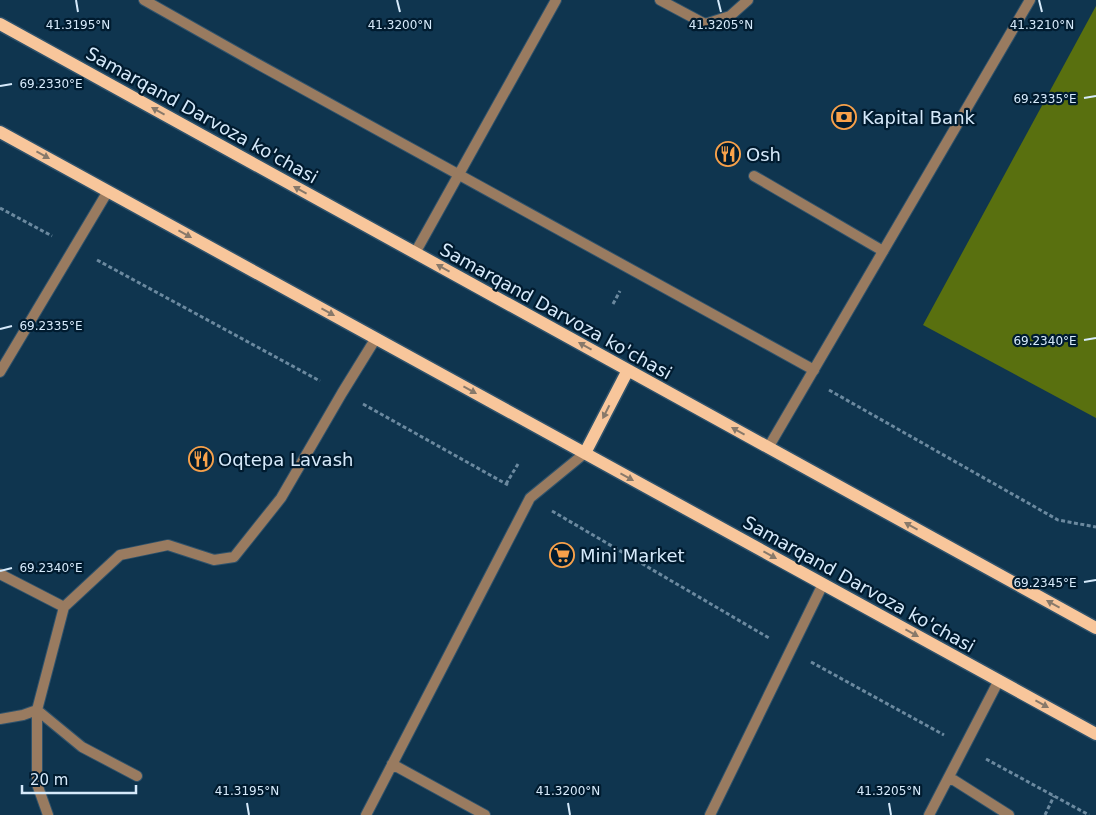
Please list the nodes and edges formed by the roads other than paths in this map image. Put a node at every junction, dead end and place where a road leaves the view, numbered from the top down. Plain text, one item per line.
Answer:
1 (144, 0) edge
2 (556, 0) edge
3 (660, 0) edge
4 (748, 0) edge
5 (1030, 0) edge
6 (0, 24) edge
7 (0, 132) edge
8 (458, 173) junction
9 (754, 176) dead end
10 (108, 191) junction
11 (883, 251) junction
12 (415, 252) junction
13 (376, 338) junction
14 (628, 370) junction
15 (0, 372) edge
16 (812, 374) junction
17 (768, 448) junction
18 (585, 453) junction
19 (0, 574) edge
20 (823, 584) junction
21 (64, 607) junction
22 (1096, 628) edge
23 (999, 680) junction
24 (37, 710) junction
25 (0, 719) edge
26 (1096, 734) edge
27 (392, 764) junction
28 (137, 776) dead end
29 (949, 777) junction
30 (48, 815) edge
31 (366, 815) edge
32 (485, 815) edge
33 (710, 815) edge
34 (929, 815) edge
35 (1009, 815) edge

1 - 8 street
2 - 8 street
3 - 4 street
5 - 11 street
12 -> 6 main road, Samarqand Darvoza ko'chasi
7 -> 10 main road, Samarqand Darvoza ko'chasi
8 - 12 street
8 - 16 street
9 - 11 street
10 -> 13 main road, Samarqand Darvoza ko'chasi
10 - 15 street
11 - 16 street
14 -> 12 main road, Samarqand Darvoza ko'chasi
13 -> 18 main road, Samarqand Darvoza ko'chasi
13 - 21 street
17 -> 14 main road, Samarqand Darvoza ko'chasi
14 -> 18 main road
16 - 17 street
22 -> 17 main road, Samarqand Darvoza ko'chasi
18 -> 20 main road, Samarqand Darvoza ko'chasi
18 - 27 street
19 - 21 street
20 -> 23 main road, Samarqand Darvoza ko'chasi
20 - 33 street
21 - 24 street
23 -> 26 main road, Samarqand Darvoza ko'chasi
23 - 29 street
24 - 25 street
24 - 28 street
24 - 30 street
27 - 31 street
27 - 32 street
29 - 34 street
29 - 35 street

